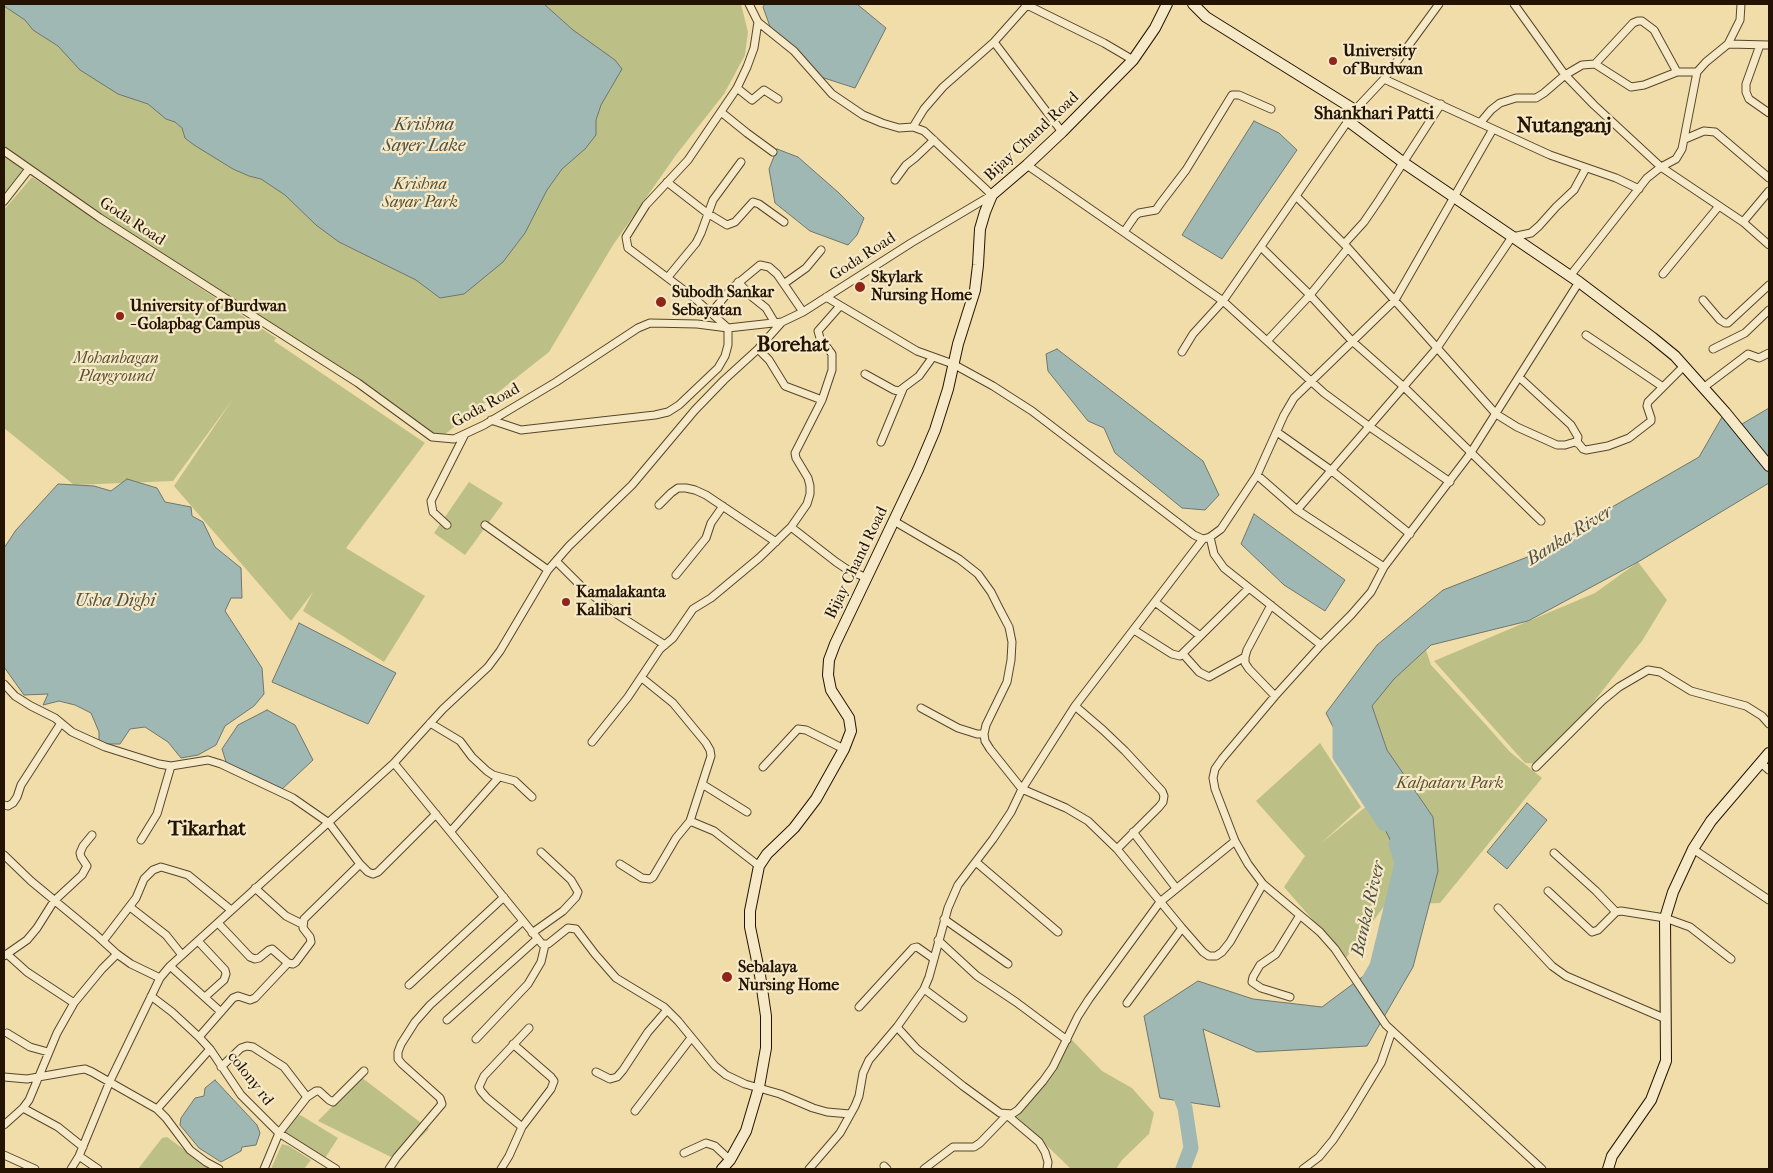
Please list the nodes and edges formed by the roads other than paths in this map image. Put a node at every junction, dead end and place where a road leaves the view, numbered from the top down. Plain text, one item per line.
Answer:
1 (749, 4) edge
2 (1167, 4) edge
3 (1193, 4) edge
4 (1439, 4) edge
5 (1514, 4) edge
6 (1741, 4) edge
7 (1026, 5) edge
8 (758, 22) junction
9 (994, 42) junction
10 (1728, 44) junction
11 (1760, 45) junction
12 (1769, 45) edge
13 (1133, 60) junction
14 (1595, 64) junction
15 (1677, 72) junction
16 (1697, 72) junction
17 (1565, 75) junction
18 (1384, 79) junction
19 (737, 88) junction
20 (778, 98) dead end
21 (1441, 104) junction
22 (1271, 109) dead end
23 (1354, 110) junction
24 (721, 112) junction
25 (1769, 113) edge
26 (1348, 122) junction
27 (1480, 123) junction
28 (912, 127) junction
29 (1494, 129) junction
30 (1062, 132) junction
31 (934, 140) junction
32 (1685, 140) junction
33 (4, 151) edge
34 (774, 152) dead end
35 (741, 162) dead end
36 (1404, 163) junction
37 (1027, 165) junction
38 (1661, 167) junction
39 (29, 168) junction
40 (1586, 168) junction
41 (1769, 178) edge
42 (895, 180) dead end
43 (667, 182) junction
44 (1639, 189) junction
45 (1769, 191) edge
46 (992, 195) junction
47 (1296, 197) junction
48 (1454, 198) junction
49 (4, 201) edge
50 (1719, 206) junction
51 (707, 213) junction
52 (784, 222) dead end
53 (1743, 222) junction
54 (1124, 232) junction
55 (1512, 237) junction
56 (1769, 245) edge
57 (1346, 246) junction
58 (1261, 247) junction
59 (821, 250) dead end
60 (1663, 274) dead end
61 (668, 277) junction
62 (1575, 279) junction
63 (738, 282) junction
64 (785, 283) junction
65 (1769, 285) edge
66 (1310, 295) junction
67 (826, 298) junction
68 (1395, 300) junction
69 (1703, 300) dead end
70 (1223, 301) junction
71 (840, 306) junction
72 (1769, 310) edge
73 (803, 312) junction
74 (711, 313) junction
75 (779, 322) junction
76 (728, 328) junction
77 (1586, 335) dead end
78 (1267, 341) junction
79 (1352, 341) junction
80 (1437, 348) junction
81 (758, 349) junction
82 (1713, 349) dead end
83 (1182, 352) dead end
84 (1769, 353) edge
85 (932, 358) junction
86 (954, 364) junction
87 (1684, 366) junction
88 (865, 374) dead end
89 (1519, 377) junction
90 (1312, 382) junction
91 (1404, 387) junction
92 (1663, 387) junction
93 (1703, 388) junction
94 (903, 389) junction
95 (822, 400) junction
96 (1496, 414) junction
97 (491, 420) junction
98 (1370, 427) junction
99 (1277, 432) junction
100 (465, 434) junction
101 (881, 442) dead end
102 (1577, 442) junction
103 (1470, 454) junction
104 (1769, 466) edge
105 (1332, 471) junction
106 (1257, 475) junction
107 (1450, 482) junction
108 (659, 504) dead end
109 (723, 506) junction
110 (1298, 510) junction
111 (894, 520) junction
112 (1541, 521) dead end
113 (447, 525) dead end
114 (485, 525) dead end
115 (791, 527) junction
116 (1410, 534) junction
117 (1207, 538) junction
118 (776, 542) junction
119 (556, 562) junction
120 (1384, 567) junction
121 (548, 570) junction
122 (676, 576) dead end
123 (867, 578) junction
124 (1249, 588) junction
125 (1155, 602) junction
126 (1271, 605) junction
127 (1134, 630) junction
128 (1199, 635) junction
129 (665, 645) junction
130 (1321, 645) junction
131 (1184, 654) junction
132 (1245, 657) junction
133 (642, 678) junction
134 (4, 684) edge
135 (1275, 696) junction
136 (1075, 706) junction
137 (921, 708) dead end
138 (61, 723) junction
139 (430, 723) junction
140 (1769, 724) edge
141 (984, 734) junction
142 (592, 742) dead end
143 (844, 749) junction
144 (1769, 754) edge
145 (394, 763) junction
146 (170, 766) junction
147 (1765, 766) edge
148 (763, 767) dead end
149 (1536, 767) dead end
150 (499, 777) junction
151 (702, 784) junction
152 (1022, 789) junction
153 (532, 797) dead end
154 (4, 805) edge
155 (747, 812) dead end
156 (436, 814) junction
157 (690, 821) junction
158 (329, 823) junction
159 (451, 831) junction
160 (1134, 832) junction
161 (92, 835) dead end
162 (141, 840) dead end
163 (1235, 841) junction
164 (1117, 849) junction
165 (1693, 850) junction
166 (541, 852) dead end
167 (1554, 853) dead end
168 (4, 855) edge
169 (976, 862) junction
170 (360, 864) junction
171 (620, 864) dead end
172 (758, 866) junction
173 (1263, 884) junction
174 (256, 888) junction
175 (1176, 888) junction
176 (1548, 891) dead end
177 (504, 897) junction
178 (1769, 900) edge
179 (54, 901) junction
180 (1160, 902) junction
181 (130, 906) junction
182 (1498, 908) dead end
183 (231, 910) junction
184 (1616, 912) junction
185 (1300, 915) junction
186 (1665, 918) junction
187 (944, 919) junction
188 (523, 921) junction
189 (218, 923) junction
190 (302, 924) junction
191 (1182, 928) junction
192 (1058, 932) dead end
193 (535, 936) junction
194 (938, 940) junction
195 (198, 941) junction
196 (104, 942) junction
197 (545, 945) junction
198 (117, 954) junction
199 (5, 955) edge
200 (182, 955) junction
201 (934, 959) junction
202 (1731, 959) dead end
203 (288, 963) junction
204 (1008, 964) dead end
205 (170, 966) junction
206 (160, 978) junction
207 (409, 985) dead end
208 (924, 989) junction
209 (151, 996) junction
210 (205, 997) junction
211 (1290, 997) dead end
212 (1127, 1002) dead end
213 (74, 1003) junction
214 (859, 1007) dead end
215 (667, 1010) junction
216 (221, 1012) junction
217 (963, 1018) dead end
218 (1666, 1019) junction
219 (447, 1020) dead end
220 (897, 1027) junction
221 (528, 1028) dead end
222 (1392, 1031) junction
223 (7, 1033) dead end
224 (199, 1037) junction
225 (691, 1038) junction
226 (476, 1039) dead end
227 (1067, 1040) junction
228 (513, 1044) junction
229 (210, 1049) junction
230 (48, 1052) junction
231 (222, 1066) junction
232 (364, 1070) dead end
233 (596, 1072) dead end
234 (40, 1076) junction
235 (4, 1077) edge
236 (110, 1081) junction
237 (759, 1087) junction
238 (306, 1097) junction
239 (23, 1108) junction
240 (156, 1109) junction
241 (635, 1111) dead end
242 (850, 1114) junction
243 (1007, 1115) junction
244 (4, 1124) edge
245 (522, 1128) junction
246 (279, 1134) junction
247 (83, 1147) junction
248 (684, 1153) dead end
249 (4, 1155) edge
250 (79, 1156) junction
251 (730, 1160) junction
252 (35, 1169) edge
253 (71, 1169) edge
254 (98, 1169) edge
255 (219, 1169) edge
256 (264, 1169) edge
257 (336, 1169) edge
258 (389, 1169) edge
259 (501, 1169) edge
260 (722, 1169) edge
261 (809, 1169) edge
262 (924, 1169) edge
263 (1047, 1169) edge
264 (1303, 1169) edge
265 (1542, 1169) edge
266 (1608, 1169) edge

1 - 8 street
2 - 13 main road, Bijay Chand Road
3 - 23 main road
4 - 18 street
5 - 17 street
6 - 10 street
7 - 9 street
7 - 13 street
8 - 19 street
8 - 28 street
9 - 28 street
9 - 30 street
10 - 11 street
10 - 16 street
11 - 12 street
11 - 25 street
13 - 30 main road, Bijay Chand Road
14 - 15 street
14 - 15 street
14 - 17 street
15 - 16 street
16 - 32 street
17 - 27 street
17 - 38 street
18 - 21 street
18 - 23 street
19 - 20 street
19 - 24 street
21 - 27 street
21 - 36 street
22 - 54 street
23 - 26 main road
24 - 34 street
24 - 43 street
26 - 36 main road
26 - 47 street
27 - 29 street
28 - 31 street
29 - 40 street
29 - 48 street
30 - 37 main road, Bijay Chand Road
31 - 42 street
31 - 46 street
32 - 38 street
32 - 41 street
33 - 39 street, Goda Road
35 - 51 street
36 - 48 main road
36 - 57 street
37 - 46 main road, Bijay Chand Road
37 - 54 street
38 - 44 street
38 - 50 street
39 - 49 street
39 - 100 street, Goda Road
40 - 44 street
40 - 55 street
43 - 51 street
43 - 61 street
44 - 62 street
45 - 53 street
46 - 67 street, Goda Road
46 - 86 main road, Bijay Chand Road
47 - 57 street
47 - 58 street
48 - 55 main road
48 - 68 street
50 - 53 street
50 - 60 street
51 - 52 street
51 - 61 street
53 - 56 street
54 - 70 street
55 - 62 main road
55 - 80 street
57 - 66 street
57 - 68 street
58 - 66 street
58 - 70 street
59 - 64 street
61 - 74 street
62 - 87 main road
62 - 89 street
63 - 64 street
63 - 74 street
63 - 75 street
64 - 73 street
65 - 69 street
66 - 78 street
66 - 79 street
67 - 71 street
67 - 73 street, Goda Road
68 - 79 street
68 - 80 street
70 - 78 street
70 - 83 street
71 - 85 street
71 - 95 street
72 - 82 street
73 - 75 street, Goda Road
74 - 76 street
75 - 76 street, Goda Road
75 - 81 street
76 - 97 street, Goda Road
76 - 97 street
77 - 92 street
78 - 90 street
79 - 90 street
79 - 91 street
80 - 91 street
80 - 96 street
81 - 95 street
81 - 119 street
84 - 93 street
85 - 86 street
85 - 94 street
86 - 111 main road, Bijay Chand Road
86 - 117 street
87 - 92 street
87 - 93 main road
88 - 94 street
89 - 96 street
89 - 102 street
90 - 98 street
90 - 99 street
91 - 98 street
91 - 103 street
92 - 102 street
93 - 104 main road
94 - 101 street
95 - 115 street
96 - 102 street
96 - 103 street
97 - 100 street, Goda Road
98 - 105 street
98 - 107 street
99 - 105 street
99 - 106 street
100 - 113 street
103 - 107 street
103 - 112 street
105 - 110 street
105 - 116 street
106 - 110 street
106 - 117 street
107 - 116 street
108 - 109 street
109 - 118 street
109 - 122 street
110 - 120 street
111 - 123 main road, Bijay Chand Road
111 - 141 street
114 - 121 street
115 - 118 street
115 - 123 street
116 - 120 street
117 - 124 street
117 - 125 street
118 - 129 street
119 - 121 street
119 - 129 street
120 - 130 street
121 - 139 street
123 - 143 main road, Bijay Chand Road
124 - 126 street
124 - 128 street
125 - 127 street
125 - 128 street
126 - 130 street
126 - 132 street
127 - 131 street
127 - 136 street
128 - 131 street
129 - 133 street
130 - 135 street
131 - 132 street
132 - 135 street
133 - 142 street
133 - 151 street
134 - 138 street
135 - 163 street
136 - 152 street
136 - 160 street
137 - 141 street
138 - 146 street
138 - 154 street
139 - 145 street
139 - 150 street
140 - 149 street
141 - 152 street
143 - 148 street
143 - 172 main road, Bijay Chand Road
144 - 147 main road
145 - 156 street
145 - 158 street
146 - 158 street
146 - 162 street
147 - 165 main road
150 - 153 street
150 - 159 street
151 - 155 street
151 - 157 street
152 - 164 street
152 - 169 street
156 - 159 street
156 - 170 street
157 - 171 street
157 - 172 street
158 - 170 street
158 - 174 street
159 - 177 street
160 - 164 street
160 - 175 street
161 - 179 street
163 - 173 street
163 - 175 street
164 - 180 street
165 - 178 street
165 - 186 main road
166 - 193 street
167 - 184 street
168 - 179 street
169 - 187 street
169 - 192 street
170 - 190 street
172 - 237 main road, Bijay Chand Road
173 - 185 street
173 - 191 street
174 - 183 street
174 - 190 street
175 - 180 street
176 - 184 street
177 - 188 street
177 - 207 street
179 - 196 street
179 - 199 street
180 - 191 street
180 - 227 street
181 - 183 street
181 - 196 street
181 - 200 street
182 - 218 street
183 - 189 street
184 - 186 street
185 - 211 street
185 - 222 street
186 - 202 street
186 - 218 main road
187 - 194 street
187 - 204 street
188 - 193 street
188 - 258 street
189 - 195 street
189 - 203 street
190 - 203 street
191 - 212 street
193 - 197 street
193 - 219 street
194 - 201 street
194 - 227 street
195 - 200 street
195 - 210 street
196 - 198 street
197 - 215 street
197 - 226 street
198 - 206 street
198 - 213 street
199 - 213 street
200 - 205 street
201 - 208 street
201 - 214 street
203 - 216 street
205 - 206 street
205 - 210 street
206 - 209 street
208 - 217 street
208 - 220 street
209 - 224 street, colony rd
209 - 236 street
210 - 216 street
213 - 230 street
215 - 225 street
215 - 233 street
216 - 224 street
218 - 266 main road
220 - 242 street
220 - 243 street
221 - 228 street
222 - 264 street
222 - 265 street
223 - 230 street
224 - 229 street, colony rd
225 - 237 street
225 - 241 street
227 - 243 street
228 - 245 street
228 - 245 street
229 - 231 street, colony rd
229 - 240 street
230 - 234 street
231 - 238 street
231 - 246 street, colony rd
232 - 238 street
234 - 235 street
234 - 236 street
234 - 239 street
236 - 240 street
236 - 247 street
237 - 242 street
237 - 251 main road, Bijay Chand Road
238 - 246 street
239 - 244 street
239 - 247 street
240 - 255 street
242 - 261 street
243 - 262 street
243 - 263 street
245 - 259 street
246 - 256 street
246 - 257 street, colony rd
247 - 250 street
248 - 251 street
249 - 252 street
250 - 253 street
250 - 254 street
251 - 260 main road, Bijay Chand Road

